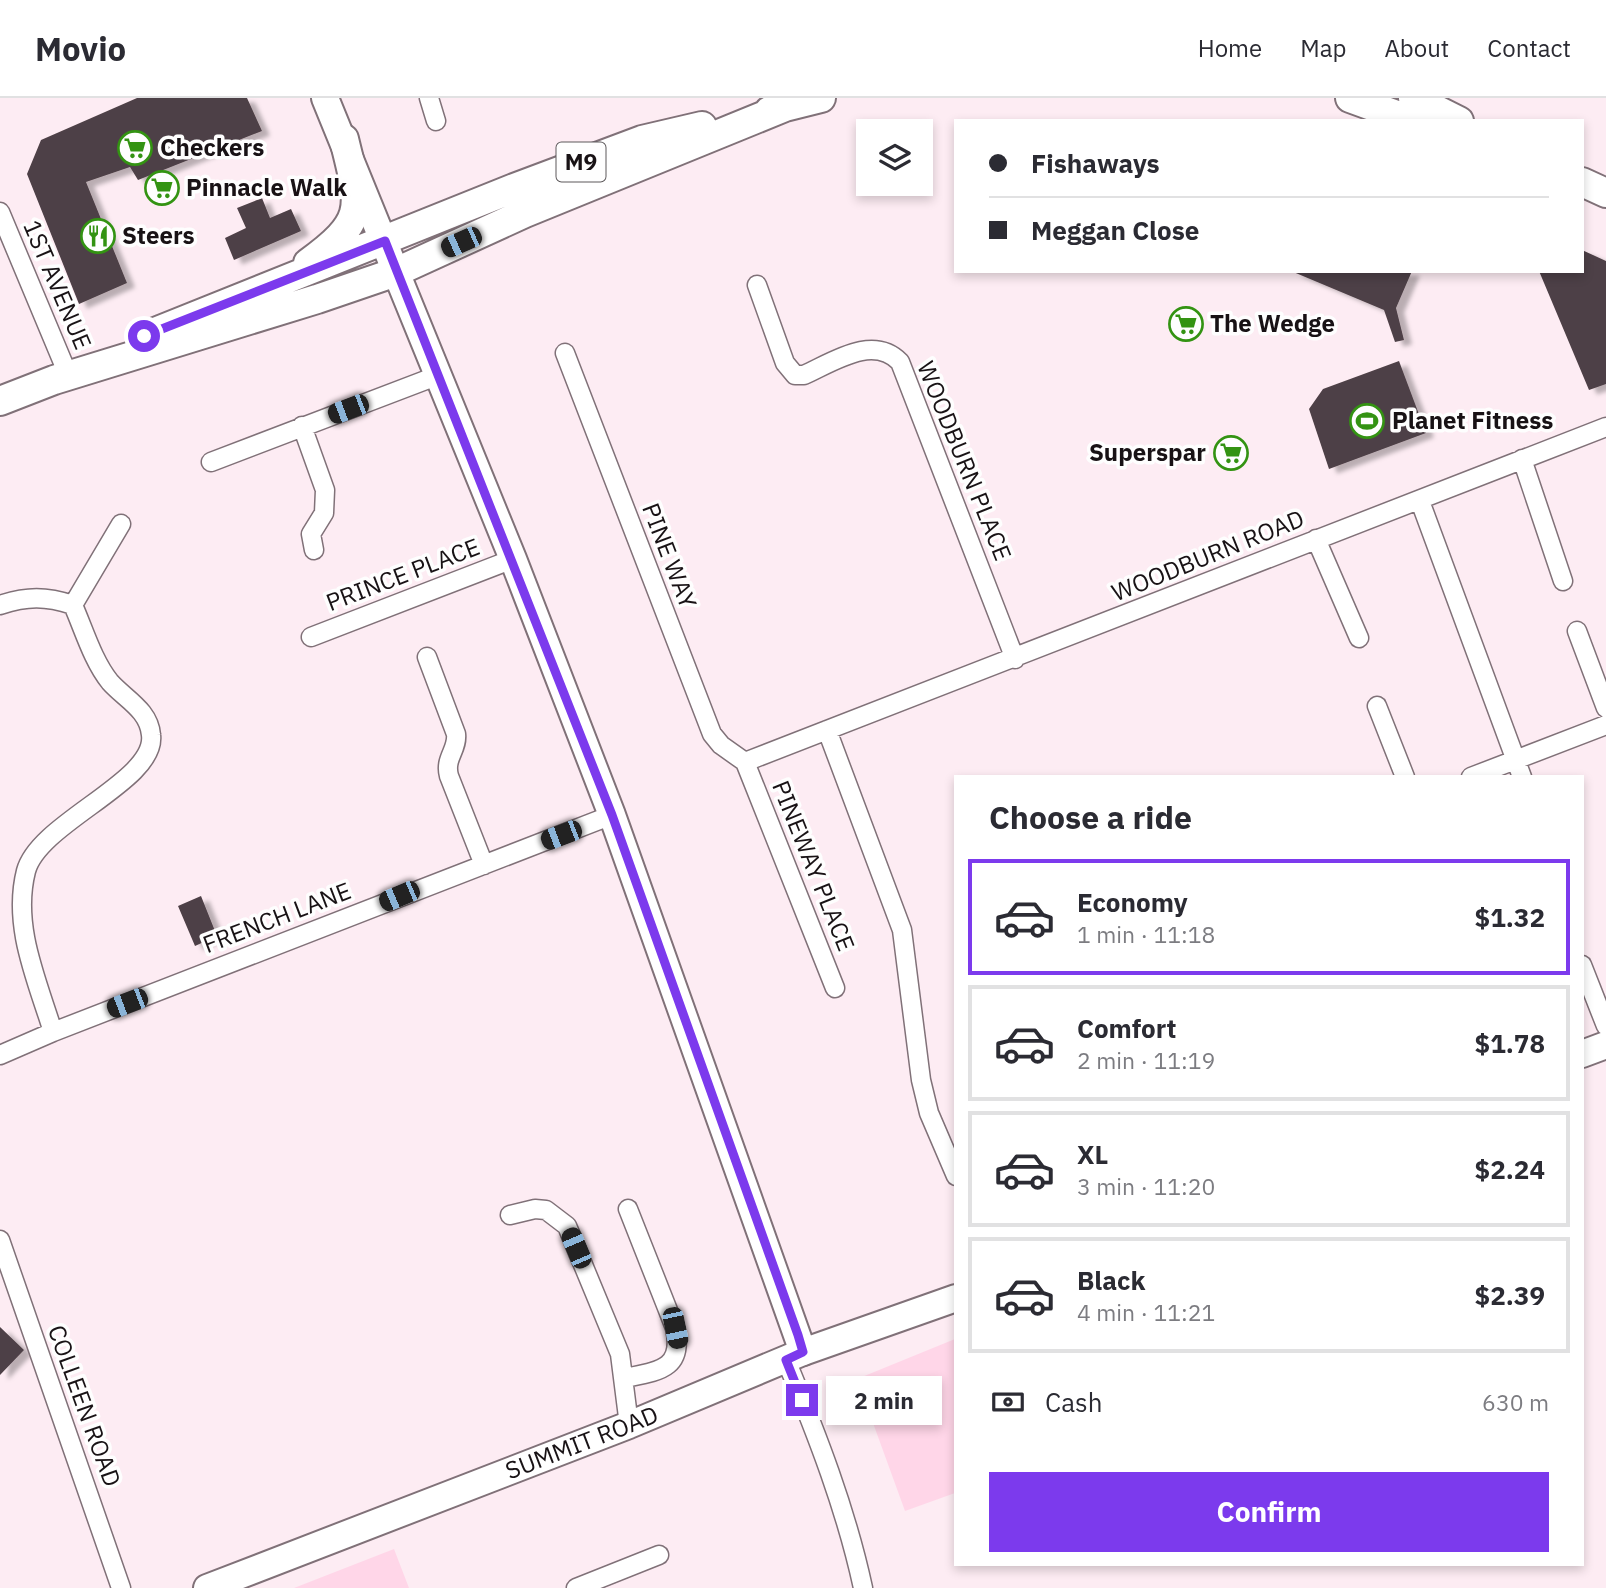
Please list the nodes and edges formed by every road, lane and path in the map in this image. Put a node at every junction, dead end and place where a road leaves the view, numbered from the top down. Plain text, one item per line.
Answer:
1 (325, 98) edge
2 (429, 98) edge
3 (821, 98) edge
4 (1350, 98) edge
5 (1413, 98) edge
6 (785, 107) junction
7 (1408, 119) edge
8 (1455, 119) edge
9 (436, 121) dead end
10 (344, 139) junction
11 (1584, 183) edge
12 (1606, 193) edge
13 (1584, 202) edge
14 (0, 212) edge
15 (1606, 212) edge
16 (385, 241) junction
17 (396, 272) junction
18 (281, 283) junction
19 (757, 285) dead end
20 (565, 353) dead end
21 (439, 375) junction
22 (63, 376) junction
23 (0, 401) edge
24 (302, 426) junction
25 (1606, 427) edge
26 (1522, 459) junction
27 (211, 462) dead end
28 (1420, 500) junction
29 (121, 524) dead end
30 (1316, 540) junction
31 (314, 550) dead end
32 (513, 559) junction
33 (1563, 581) dead end
34 (0, 605) edge
35 (73, 605) junction
36 (1577, 631) dead end
37 (311, 637) dead end
38 (1359, 638) dead end
39 (428, 657) dead end
40 (1016, 659) junction
41 (1377, 706) dead end
42 (1606, 708) edge
43 (1606, 724) edge
44 (827, 730) junction
45 (746, 762) junction
46 (1518, 769) edge
47 (1404, 775) edge
48 (1483, 775) edge
49 (612, 815) junction
50 (484, 865) junction
51 (1584, 970) edge
52 (835, 988) dead end
53 (1606, 1026) edge
54 (53, 1032) junction
55 (1606, 1045) edge
56 (1584, 1053) edge
57 (0, 1055) edge
58 (954, 1172) edge
59 (628, 1209) dead end
60 (510, 1215) dead end
61 (0, 1240) edge
62 (954, 1298) edge
63 (794, 1356) junction
64 (625, 1378) junction
65 (629, 1425) junction
66 (659, 1555) dead end
67 (121, 1588) edge
68 (208, 1588) edge
69 (576, 1588) edge
70 (863, 1588) edge

1 - 10 main road
2 - 9 street
3 - 6 main road, M9
4 - 7 main road
5 - 8 main road
6 - 16 main road, M9
6 - 17 main road, M9
10 - 16 main road
10 - 18 main road
11 - 12 main road
13 - 15 main road
14 - 22 street, 1ST AVENUE
16 - 17 main road
16 - 18 main road, M9
17 - 21 main road
17 - 22 main road, M9
18 - 22 main road, M9
19 - 40 street, WOODBURN PLACE
20 - 45 street, PINE WAY
21 - 24 street
21 - 32 main road
22 - 23 main road, M9
24 - 27 street
24 - 31 street
25 - 26 street, WOODBURN ROAD
26 - 28 street, WOODBURN ROAD
26 - 33 street
28 - 30 street, WOODBURN ROAD
28 - 46 street
29 - 35 street
30 - 38 street
30 - 40 street, WOODBURN ROAD
32 - 37 street, PRINCE PLACE
32 - 49 main road
34 - 35 street
35 - 54 street
36 - 42 street
39 - 50 street
40 - 44 street, WOODBURN ROAD
41 - 47 street
43 - 46 street
44 - 45 street, WOODBURN ROAD
44 - 58 street
45 - 52 street, PINEWAY PLACE
46 - 48 street
49 - 50 street, FRENCH LANE
49 - 63 main road
50 - 54 street, FRENCH LANE
51 - 53 street
54 - 57 street, FRENCH LANE
55 - 56 main road
59 - 64 street
60 - 64 street
61 - 67 street, COLLEEN ROAD
62 - 63 main road, SUMMIT ROAD
63 - 65 main road, SUMMIT ROAD
63 - 70 street
64 - 65 street
65 - 68 main road, SUMMIT ROAD
66 - 69 street

